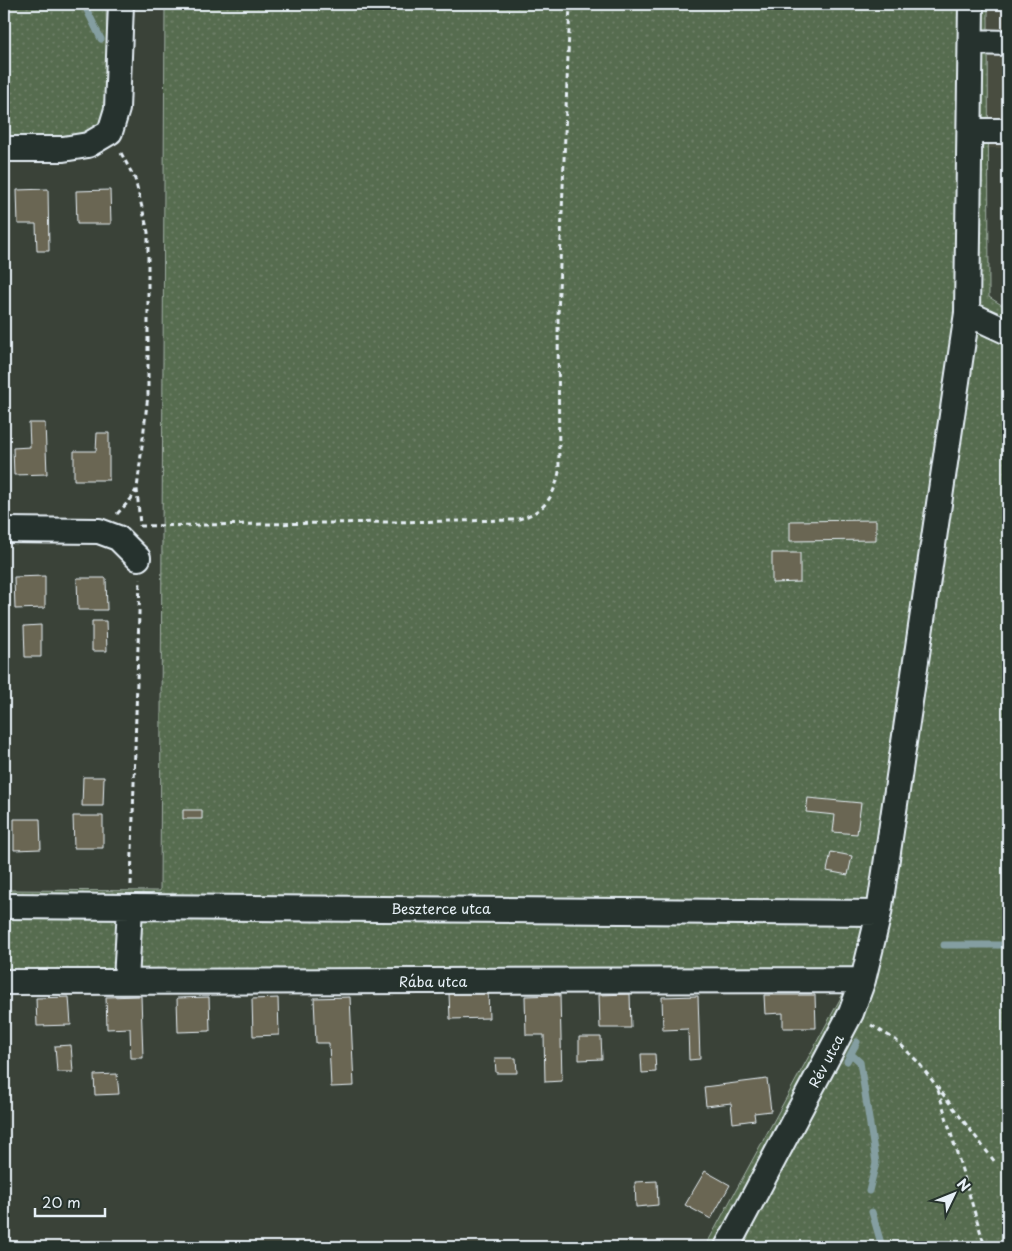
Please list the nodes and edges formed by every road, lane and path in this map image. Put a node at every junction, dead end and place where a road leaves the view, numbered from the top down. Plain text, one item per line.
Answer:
1 (121, 4) edge
2 (570, 4) edge
3 (971, 4) edge
4 (971, 42) junction
5 (1008, 43) edge
6 (970, 131) junction
7 (1008, 131) edge
8 (110, 132) junction
9 (4, 149) edge
10 (967, 313) junction
11 (1008, 332) edge
12 (140, 526) junction
13 (4, 530) edge
14 (138, 558) junction
15 (4, 906) edge
16 (130, 907) junction
17 (879, 912) junction
18 (862, 980) junction
19 (126, 981) junction
20 (4, 982) edge
21 (851, 1013) junction
22 (938, 1087) junction
23 (995, 1162) dead end
24 (727, 1247) edge
25 (985, 1247) edge

1 - 8 street
2 - 12 path
3 - 4 street, Rév utca
4 - 5 street
4 - 6 street, Rév utca
6 - 7 street
6 - 10 street, Rév utca
8 - 9 street
8 - 12 path
10 - 11 street
10 - 17 street, Rév utca
12 - 14 path
13 - 14 street
14 - 16 path
15 - 16 street, Beszterce utca
16 - 17 street, Beszterce utca
16 - 19 street
17 - 18 street, Rév utca
18 - 19 street, Rába utca
18 - 21 street, Rév utca
19 - 20 street, Rába utca
21 - 22 path
21 - 24 street, Rév utca
22 - 23 path
22 - 25 path

